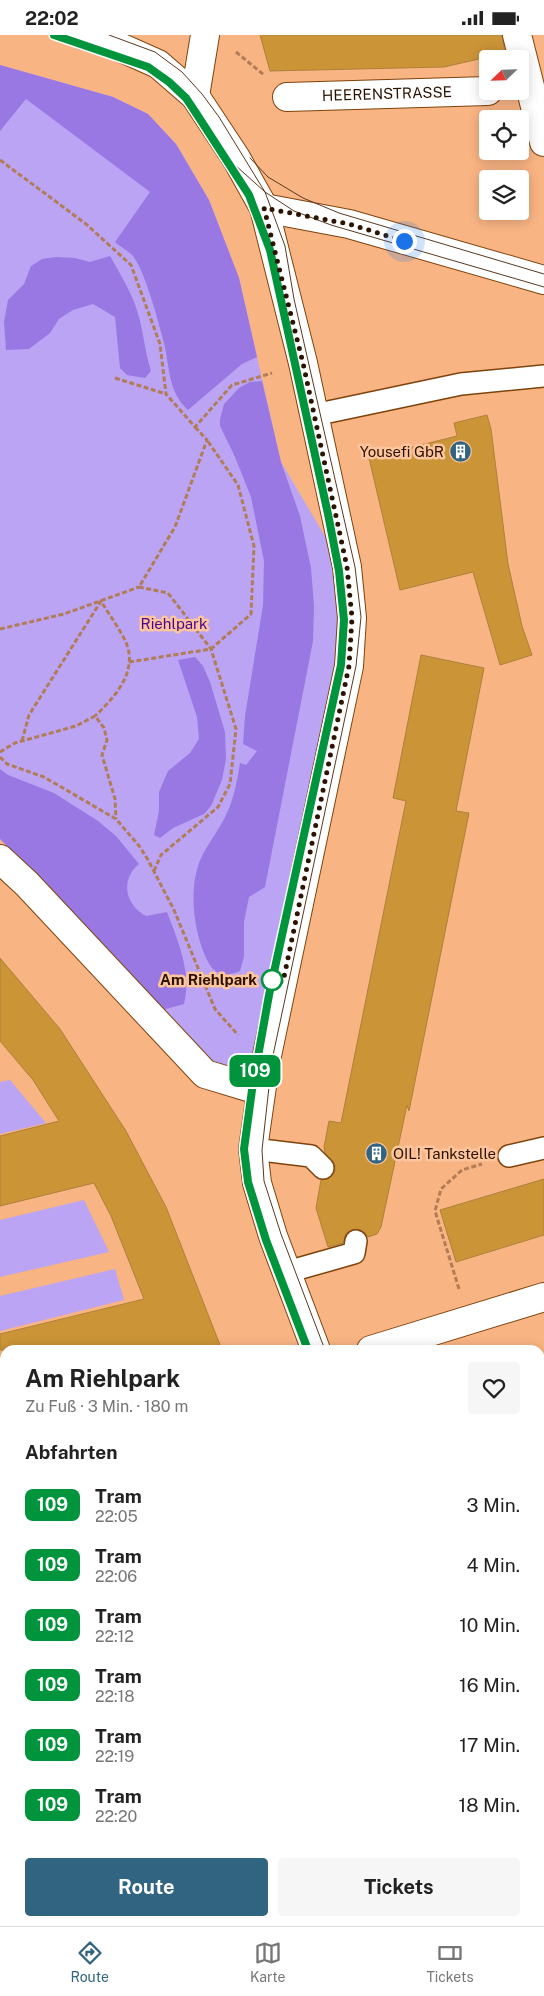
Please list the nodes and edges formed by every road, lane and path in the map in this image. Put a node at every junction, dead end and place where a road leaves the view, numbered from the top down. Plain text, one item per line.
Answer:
1 (83, 35) edge
2 (204, 35) edge
3 (517, 35) edge
4 (234, 50) dead end
5 (519, 50) edge
6 (479, 91) edge
7 (194, 96) junction
8 (287, 97) joint
9 (529, 100) edge
10 (544, 142) edge
11 (0, 160) edge
12 (264, 208) junction
13 (544, 280) edge
14 (303, 363) junction
15 (544, 375) edge
16 (115, 378) dead end
17 (166, 394) junction
18 (314, 415) junction
19 (195, 427) junction
20 (207, 440) junction
21 (138, 587) junction
22 (101, 601) junction
23 (0, 629) edge
24 (211, 649) junction
25 (129, 662) junction
26 (95, 716) junction
27 (22, 741) junction
28 (0, 752) edge
29 (0, 757) edge
30 (116, 819) junction
31 (0, 859) edge
32 (154, 871) junction
33 (263, 1078) junction
34 (253, 1149) junction
35 (544, 1149) edge
36 (509, 1156) joint
37 (323, 1168) dead end
38 (356, 1241) dead end
39 (287, 1272) junction
40 (544, 1297) edge
41 (468, 1319) junction
42 (314, 1345) edge
43 (387, 1345) edge

1 - 7 main road
2 - 7 main road
3 - 5 main road
4 - 8 path
6 - 8 main road, HEERENSTRASSE
7 - 12 main road
9 - 10 main road
11 - 17 path
12 - 13 main road
12 - 14 main road
14 - 18 main road
14 - 19 path
15 - 18 lane
16 - 17 path
17 - 19 path
18 - 33 main road
19 - 20 path
20 - 21 path
20 - 24 path
21 - 22 path
21 - 24 path
22 - 23 path
22 - 25 path
22 - 27 path
24 - 25 path
24 - 32 path
25 - 26 path
26 - 27 path
26 - 30 path
27 - 28 path
29 - 30 path
30 - 32 path
31 - 33 main road
32 - 33 path
33 - 34 main road
34 - 37 lane
34 - 39 main road
35 - 36 lane
36 - 41 path
38 - 39 lane
39 - 42 main road
40 - 41 main road
41 - 43 main road

